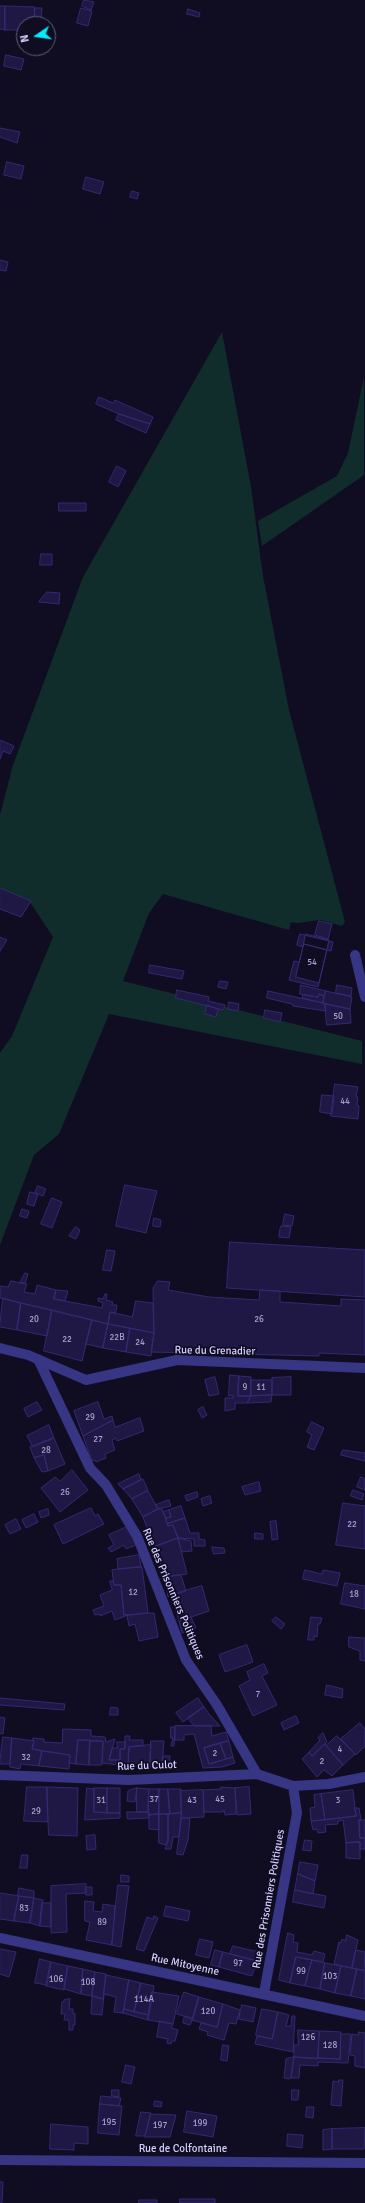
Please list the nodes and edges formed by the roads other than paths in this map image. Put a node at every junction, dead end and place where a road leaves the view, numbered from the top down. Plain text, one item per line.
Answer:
1 (355, 955) dead end
2 (365, 997) edge
3 (0, 1348) edge
4 (38, 1359) junction
5 (365, 1368) edge
6 (257, 1774) junction
7 (0, 1775) edge
8 (365, 1777) edge
9 (293, 1786) junction
10 (0, 1938) edge
11 (264, 1993) junction
12 (365, 2016) edge
13 (0, 2160) edge
14 (365, 2163) edge

1 - 2 street
3 - 4 street, Rue du Grenadier
4 - 5 street, Rue du Grenadier
4 - 6 street, Rue des Prisonniers Politiques
6 - 7 street, Rue du Culot
6 - 9 street, Rue du Culot
8 - 9 street
9 - 11 street, Rue des Prisonniers Politiques
10 - 11 street, Rue Mitoyenne
11 - 12 street, Rue Mitoyenne
13 - 14 street, Rue de Colfontaine

